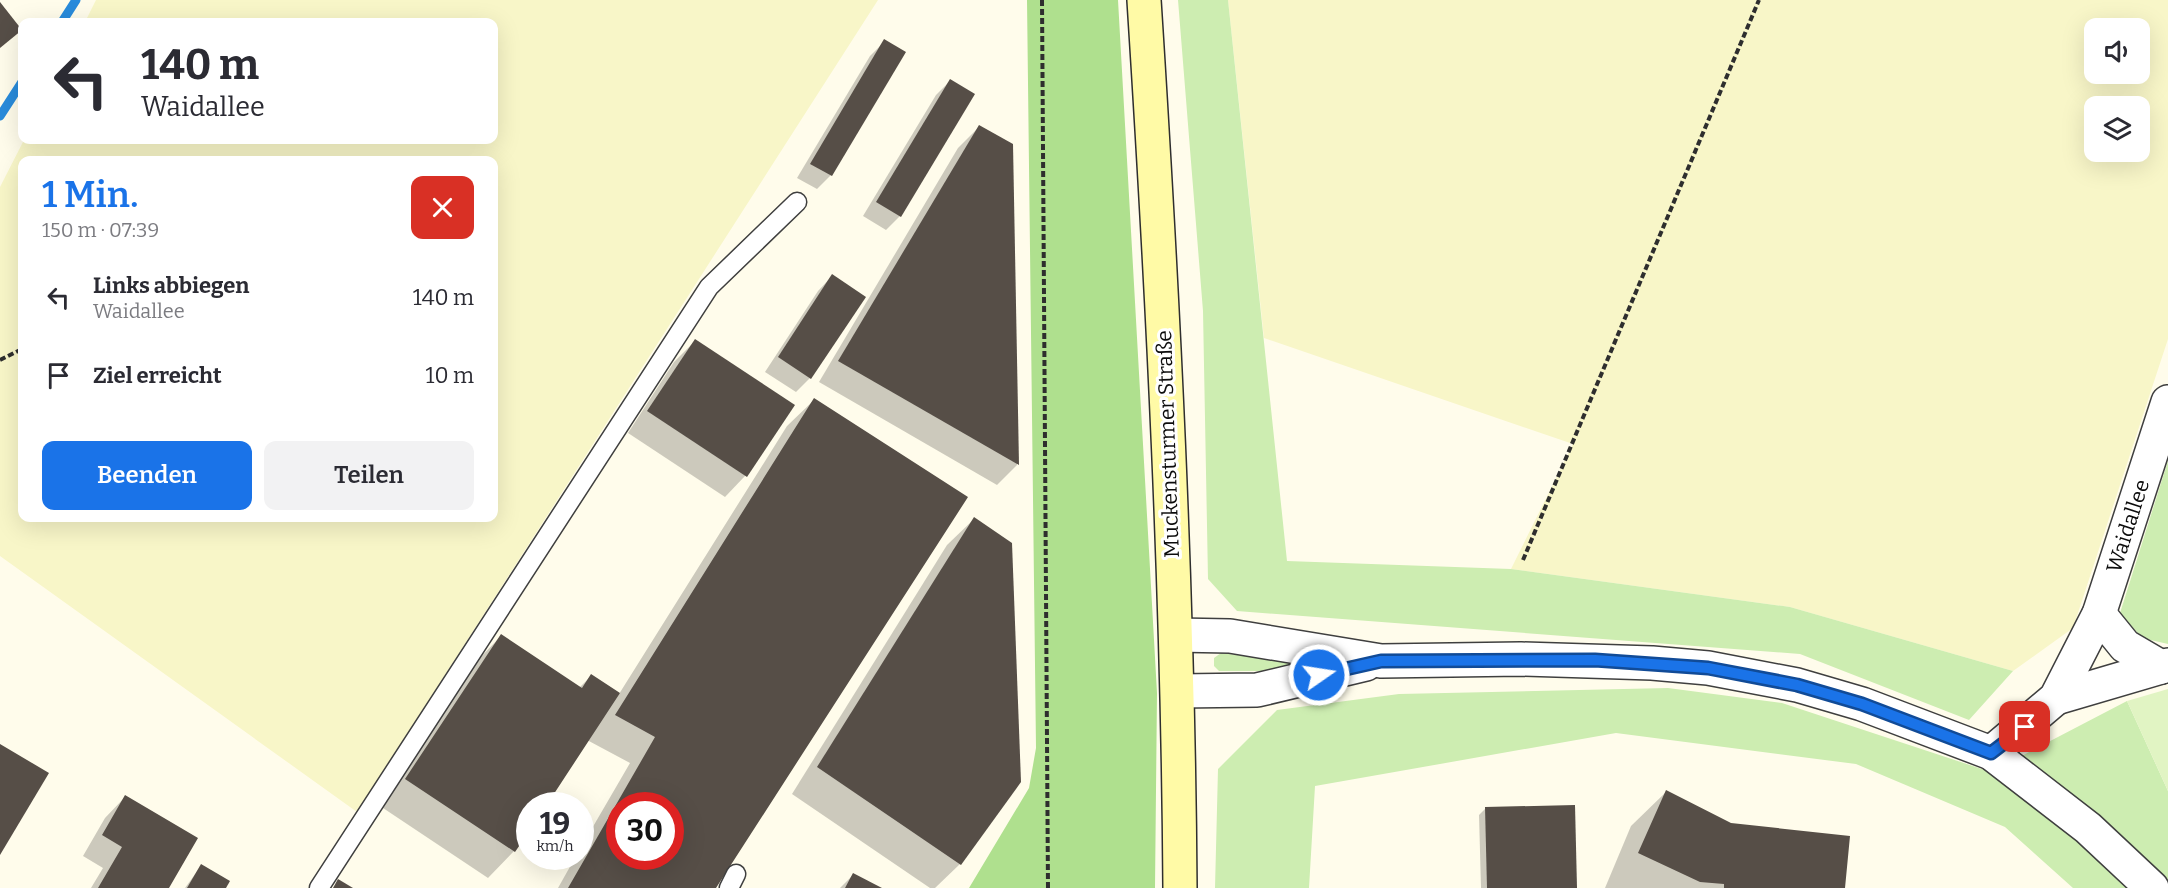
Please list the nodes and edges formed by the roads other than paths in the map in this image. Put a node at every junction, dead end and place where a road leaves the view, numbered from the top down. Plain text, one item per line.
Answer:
1 (1144, 0) edge
2 (797, 202) dead end
3 (2168, 402) edge
4 (2099, 614) junction
5 (1176, 635) junction
6 (1381, 661) junction
7 (2165, 666) edge
8 (1179, 691) junction
9 (2056, 698) junction
10 (1991, 753) junction
11 (319, 888) edge
12 (1180, 888) edge
13 (2152, 888) edge

1 - 5 main road, Muckensturmer Straße
2 - 11 lane
3 - 4 street, Waidallee
4 - 7 street
4 - 9 street, Waidallee
5 - 6 street
5 - 8 main road, Muckensturmer Straße
6 - 8 street
6 - 10 street
7 - 9 street
8 - 12 main road, Muckensturmer Straße
9 - 10 street, Waidallee
10 - 13 street

